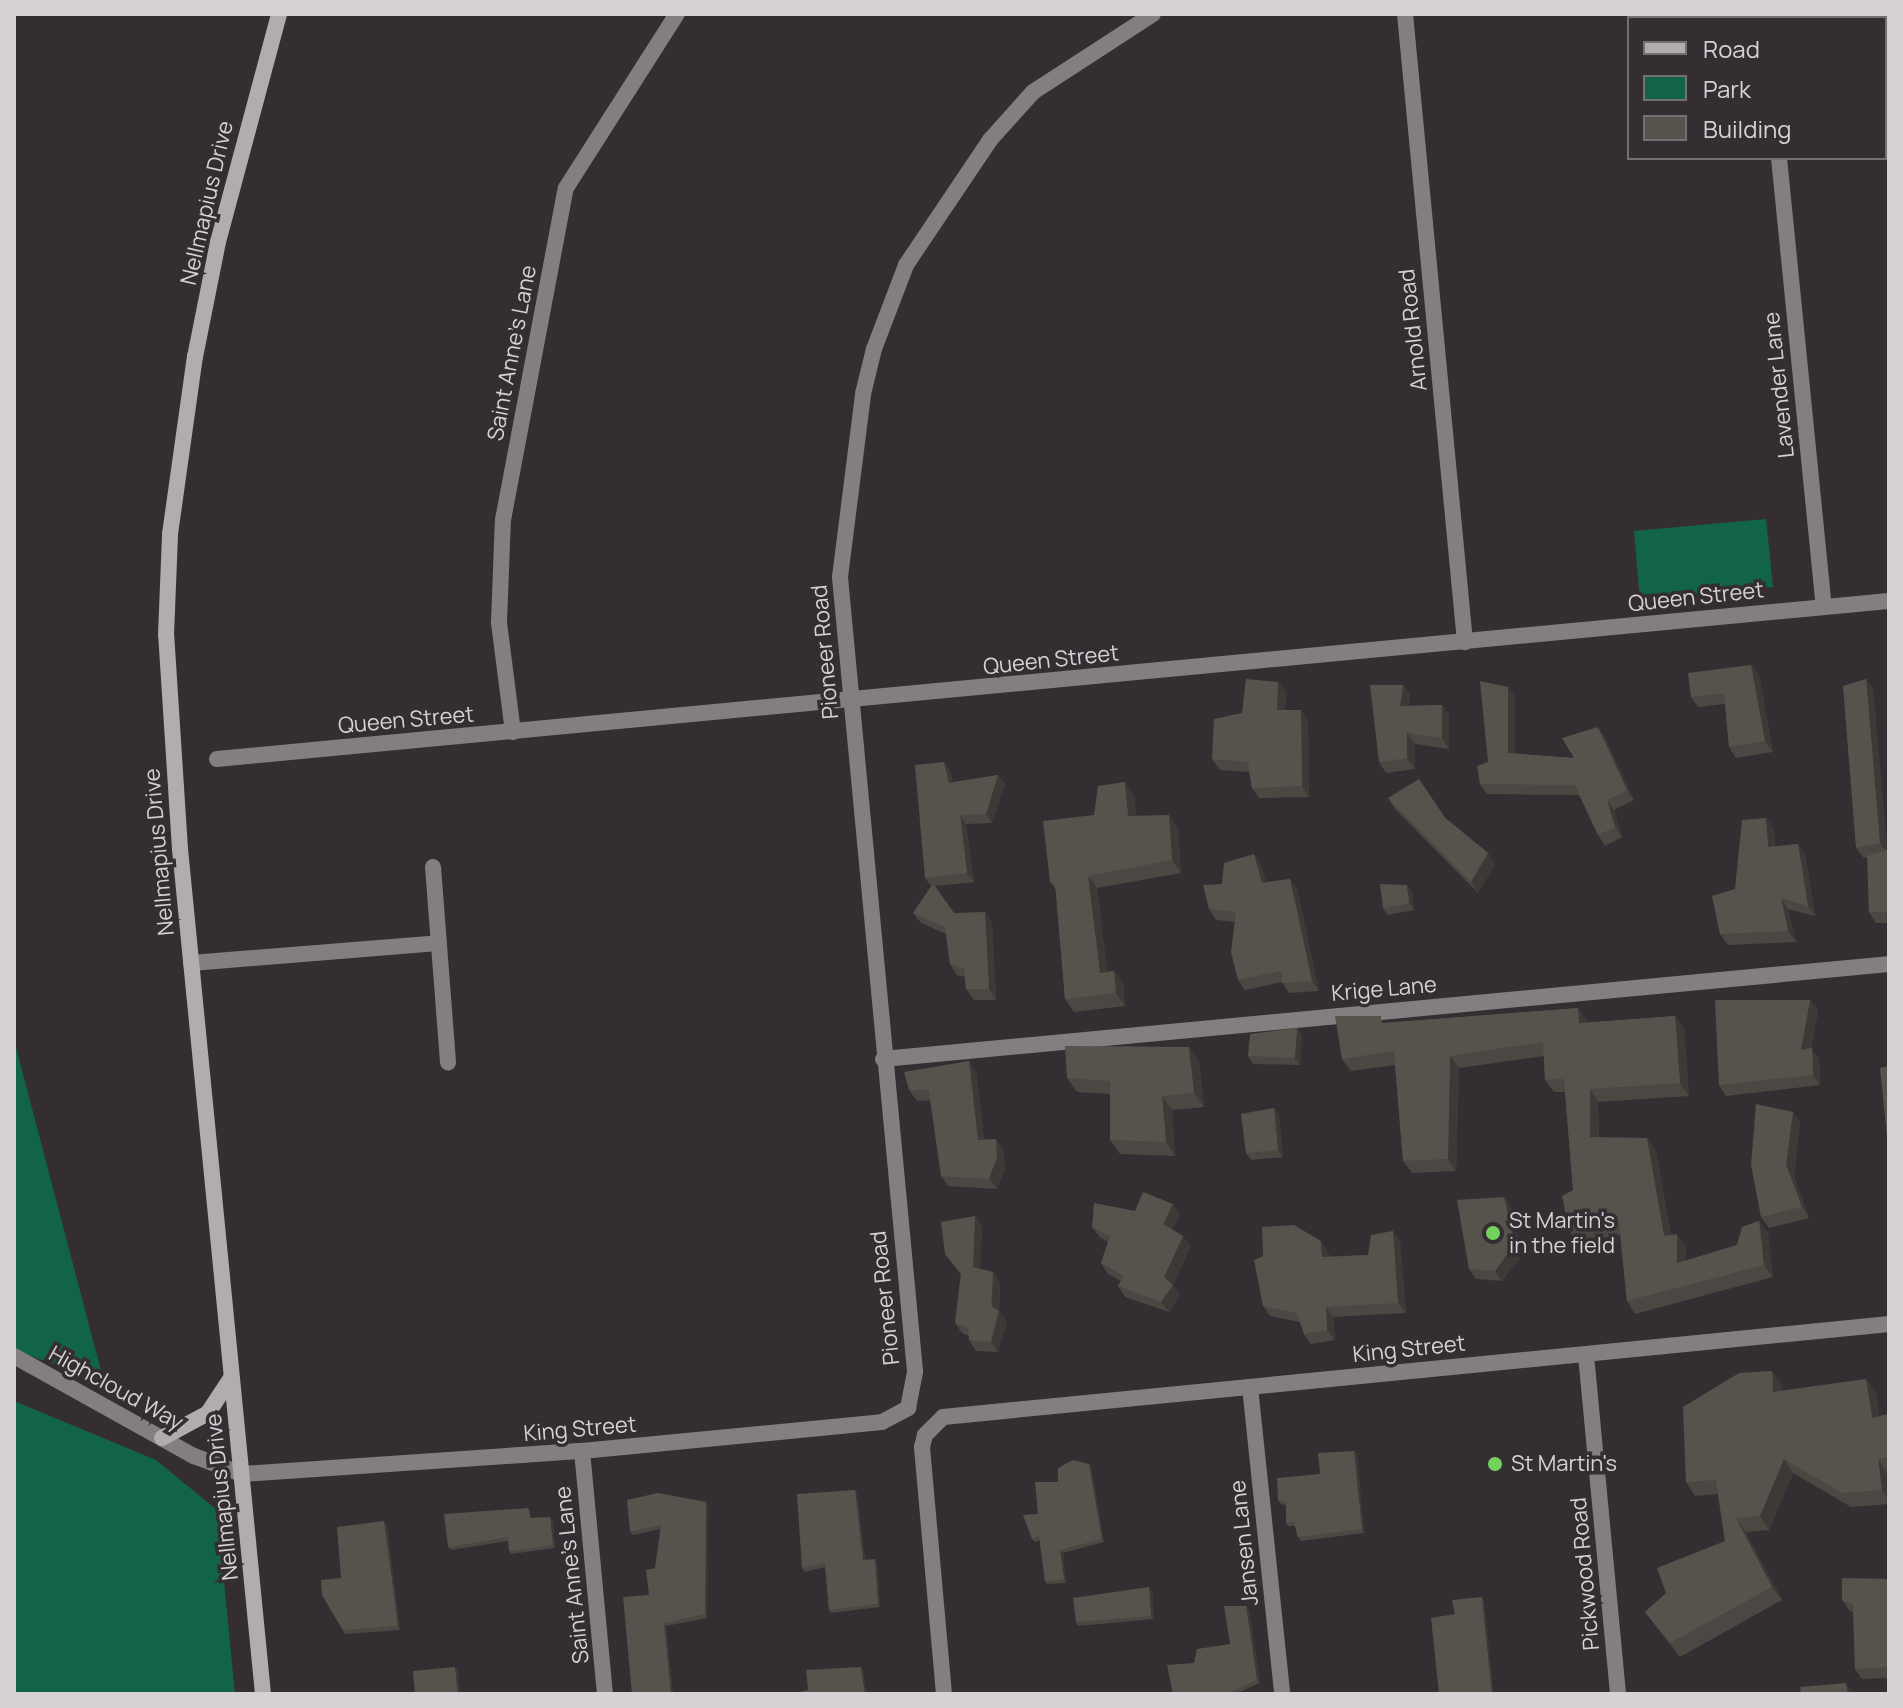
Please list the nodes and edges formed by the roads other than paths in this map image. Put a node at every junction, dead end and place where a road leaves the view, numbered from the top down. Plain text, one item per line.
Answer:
1 (279, 14) edge
2 (677, 14) edge
3 (1153, 14) edge
4 (1405, 14) edge
5 (1779, 160) edge
6 (1889, 601) edge
7 (1824, 607) junction
8 (1465, 642) junction
9 (852, 702) junction
10 (513, 732) junction
11 (217, 759) dead end
12 (433, 867) dead end
13 (438, 943) junction
14 (191, 963) junction
15 (1889, 964) edge
16 (883, 1059) junction
17 (448, 1062) dead end
18 (1889, 1324) edge
19 (1586, 1355) junction
20 (14, 1356) edge
21 (232, 1377) junction
22 (1250, 1387) junction
23 (912, 1400) joint
24 (162, 1438) junction
25 (582, 1451) junction
26 (242, 1474) junction
27 (263, 1694) edge
28 (605, 1694) edge
29 (944, 1694) edge
30 (1282, 1694) edge
31 (1618, 1694) edge

1 - 14 main road, Nellmapius Drive
2 - 10 street, Saint Anne's Lane
3 - 9 street, Pioneer Road
4 - 8 street, Arnold Road
5 - 7 street, Lavender Lane
6 - 7 street, Queen Street
7 - 8 street, Queen Street
8 - 9 street, Queen Street
9 - 10 street, Queen Street
9 - 16 street, Pioneer Road
10 - 11 street, Queen Street
12 - 13 street
13 - 14 street
13 - 17 street
14 - 21 main road, Nellmapius Drive
15 - 16 street, Krige Lane
16 - 23 street, Pioneer Road
18 - 19 street, King Street
19 - 22 street, King Street
19 - 31 street, Pickwood Road
20 - 24 street, Highcloud Way
21 - 24 main road
21 - 26 main road, Nellmapius Drive
22 - 29 street, King Street
22 - 30 street, Jansen Lane
23 - 25 street, King Street
24 - 26 street, Highcloud Way
25 - 26 street, King Street
25 - 28 street, Saint Anne's Lane
26 - 27 main road, Nellmapius Drive

